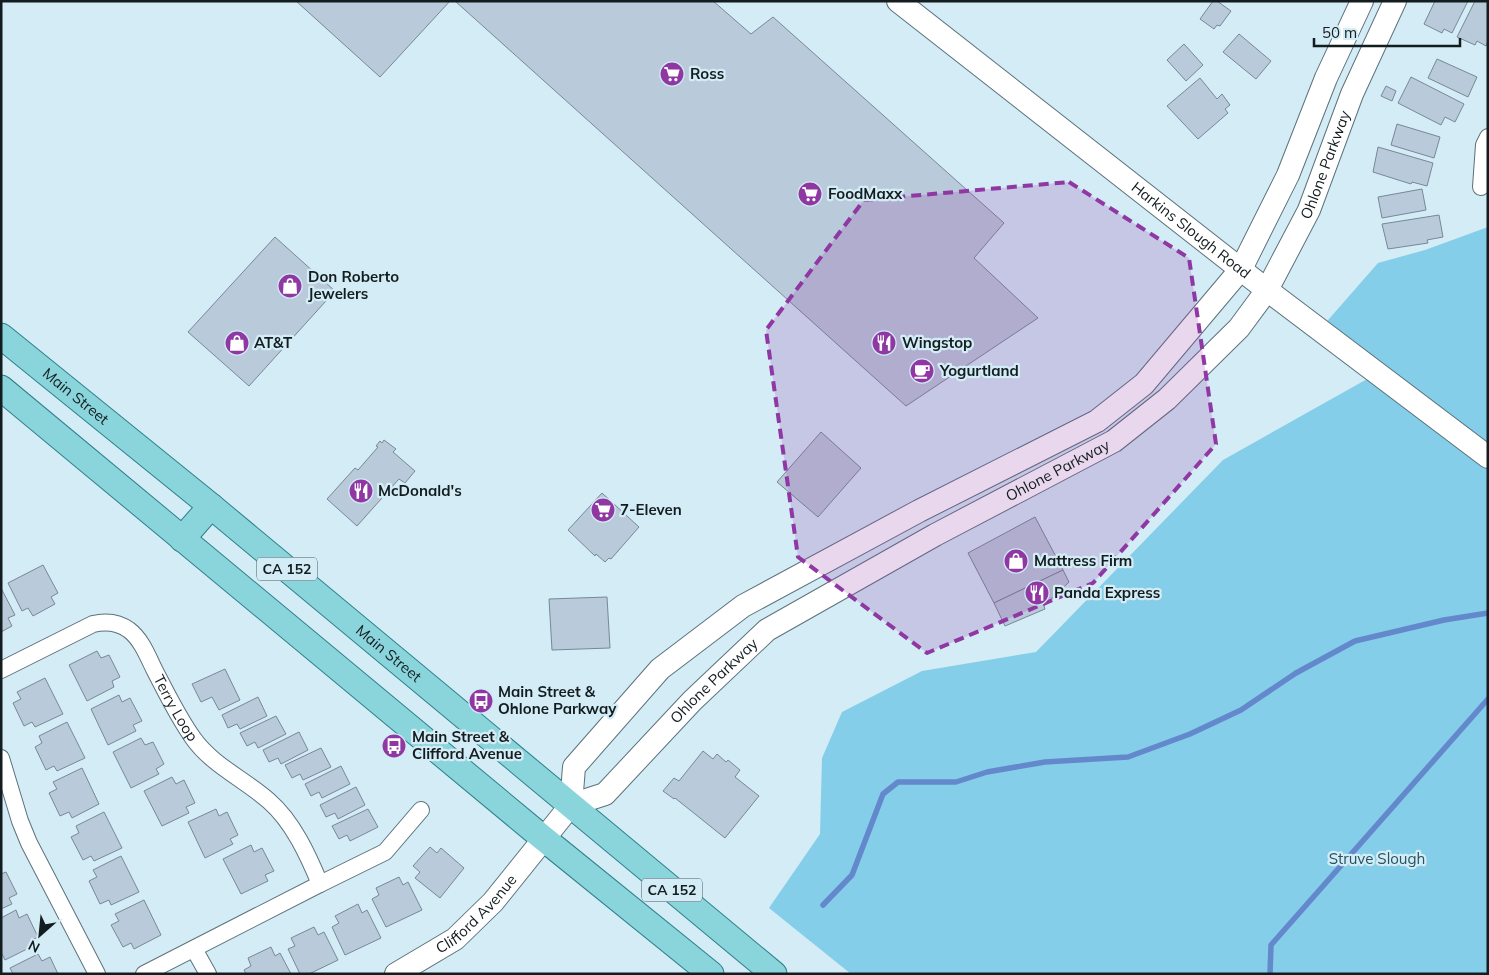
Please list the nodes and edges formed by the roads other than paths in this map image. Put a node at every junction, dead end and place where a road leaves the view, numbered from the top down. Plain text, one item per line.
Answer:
1 (898, 1) edge
2 (1362, 1) edge
3 (1395, 1) edge
4 (1488, 138) edge
5 (1481, 187) dead end
6 (1240, 269) junction
7 (1267, 290) junction
8 (1, 336) edge
9 (1, 388) edge
10 (1488, 457) edge
11 (211, 506) junction
12 (182, 539) junction
13 (1, 670) edge
14 (1, 758) edge
15 (571, 804) junction
16 (422, 810) dead end
17 (543, 838) junction
18 (320, 884) junction
19 (194, 949) junction
20 (97, 974) edge
21 (144, 974) edge
22 (208, 974) edge
23 (396, 974) edge
24 (712, 974) edge
25 (774, 974) edge

1 - 6 main road, Harkins Slough Road
2 - 6 main road, Ohlone Parkway
3 - 7 main road, Ohlone Parkway
4 - 5 street
6 - 7 main road, Harkins Slough Road
6 - 15 main road, Ohlone Parkway
7 - 10 main road, Harkins Slough Road
7 - 15 main road, Ohlone Parkway
8 - 11 main road, Main Street / CA 152
9 - 12 main road, CA 152
11 - 12 main road
11 - 15 main road, Main Street / CA 152
12 - 17 main road, CA 152
13 - 18 street, Terry Loop
14 - 20 street
15 - 17 main road
15 - 25 main road, Main Street / CA 152
16 - 18 street
17 - 23 main road, Clifford Avenue
17 - 24 main road, CA 152
18 - 19 street
19 - 21 street
19 - 22 street

